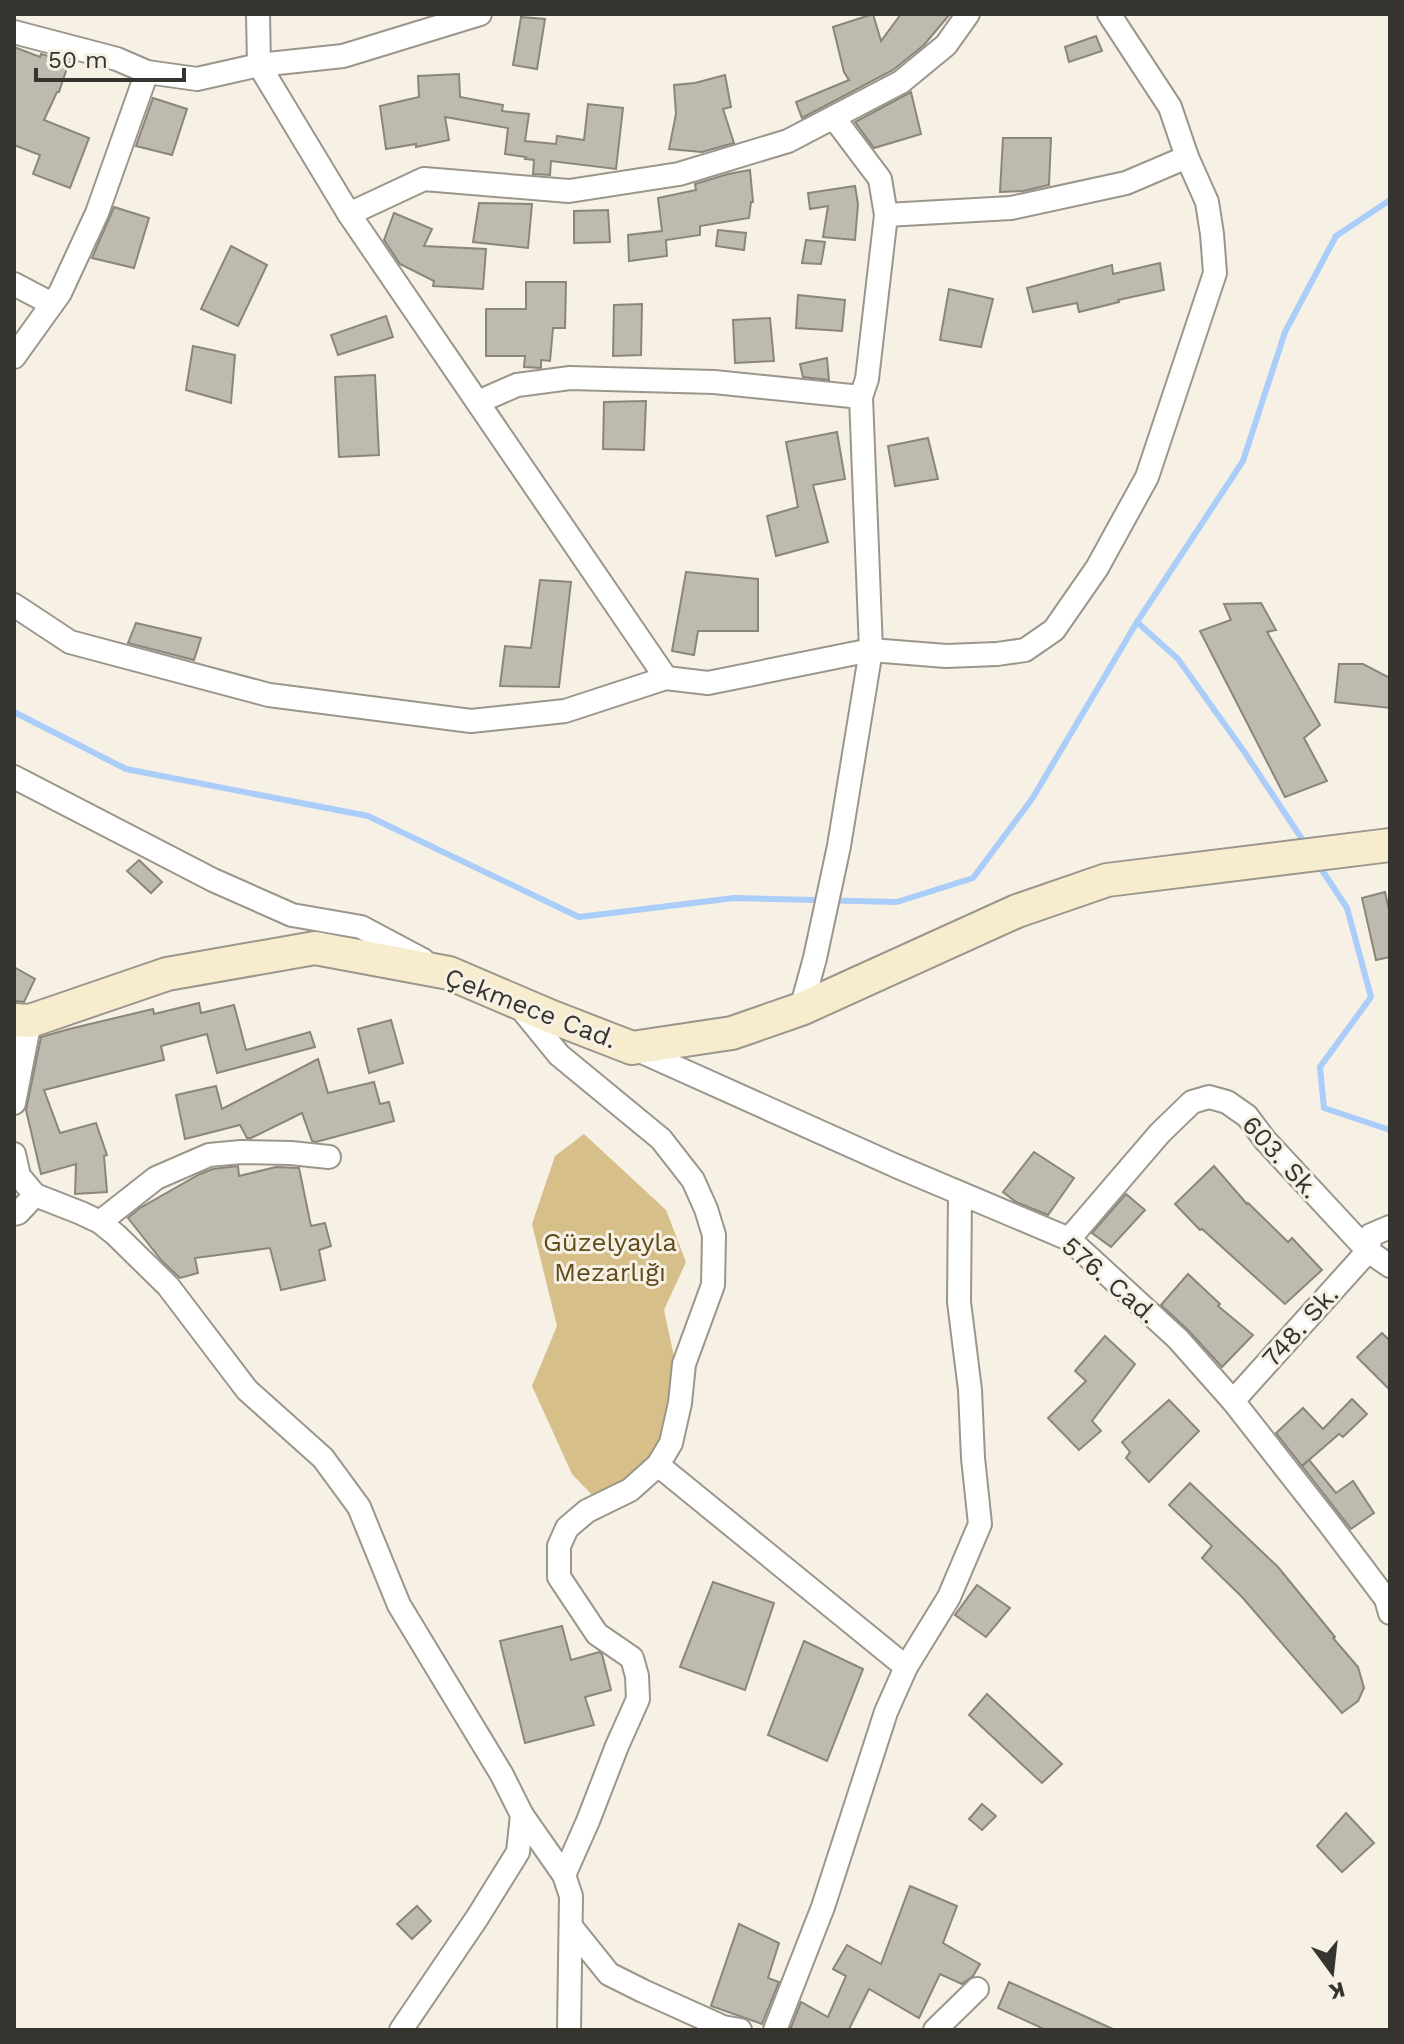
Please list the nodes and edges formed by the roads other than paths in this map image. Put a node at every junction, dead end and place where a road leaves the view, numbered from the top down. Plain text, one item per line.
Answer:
1 (258, 14) edge
2 (480, 14) edge
3 (968, 14) edge
4 (1109, 14) edge
5 (14, 32) edge
6 (259, 65) junction
7 (147, 72) junction
8 (834, 118) junction
9 (1187, 157) junction
10 (349, 214) junction
11 (886, 215) junction
12 (14, 284) edge
13 (52, 304) junction
14 (14, 357) edge
15 (861, 397) junction
16 (478, 402) junction
17 (14, 605) edge
18 (871, 650) junction
19 (666, 678) junction
20 (14, 777) edge
21 (1386, 845) edge
22 (449, 973) junction
23 (516, 1002) junction
24 (801, 1009) junction
25 (22, 1021) edge
26 (632, 1048) junction
27 (14, 1103) edge
28 (14, 1154) edge
29 (329, 1157) dead end
30 (960, 1194) junction
31 (35, 1195) junction
32 (14, 1214) edge
33 (100, 1222) junction
34 (1390, 1227) edge
35 (1069, 1239) junction
36 (1368, 1251) junction
37 (1390, 1266) edge
38 (1233, 1401) junction
39 (658, 1465) junction
40 (1390, 1610) edge
41 (906, 1667) junction
42 (522, 1815) junction
43 (564, 1875) junction
44 (572, 1928) junction
45 (977, 1989) dead end
46 (401, 2030) edge
47 (569, 2030) edge
48 (740, 2030) edge
49 (775, 2030) edge
50 (935, 2030) edge

1 - 6 street
2 - 6 street
3 - 8 street
4 - 9 street
5 - 7 street
6 - 7 street
6 - 10 street
7 - 13 street
8 - 10 street
8 - 11 street
9 - 11 street
9 - 18 street
10 - 16 street
11 - 15 street
12 - 13 street
13 - 14 street
15 - 16 street
15 - 18 street
16 - 19 street
17 - 19 street
18 - 19 street
18 - 24 street
20 - 22 street
21 - 24 street, Çekmece Cad.
22 - 23 street, Çekmece Cad.
22 - 25 street, Çekmece Cad.
23 - 26 street, Çekmece Cad.
23 - 39 street
24 - 26 street, Çekmece Cad.
25 - 27 street
26 - 30 street, 576. Cad.
28 - 31 street
29 - 33 street
30 - 35 street, 576. Cad.
30 - 41 street
31 - 32 street
31 - 33 street
33 - 42 street
34 - 36 street, 748. Sk.
35 - 36 street, 603. Sk.
35 - 38 street, 576. Cad.
36 - 37 street, 603. Sk.
36 - 38 street, 748. Sk.
38 - 40 street, 576. Cad.
39 - 41 street
39 - 43 street
41 - 49 street
42 - 43 street
42 - 46 street
43 - 44 street
44 - 47 street
44 - 48 street
45 - 50 street

